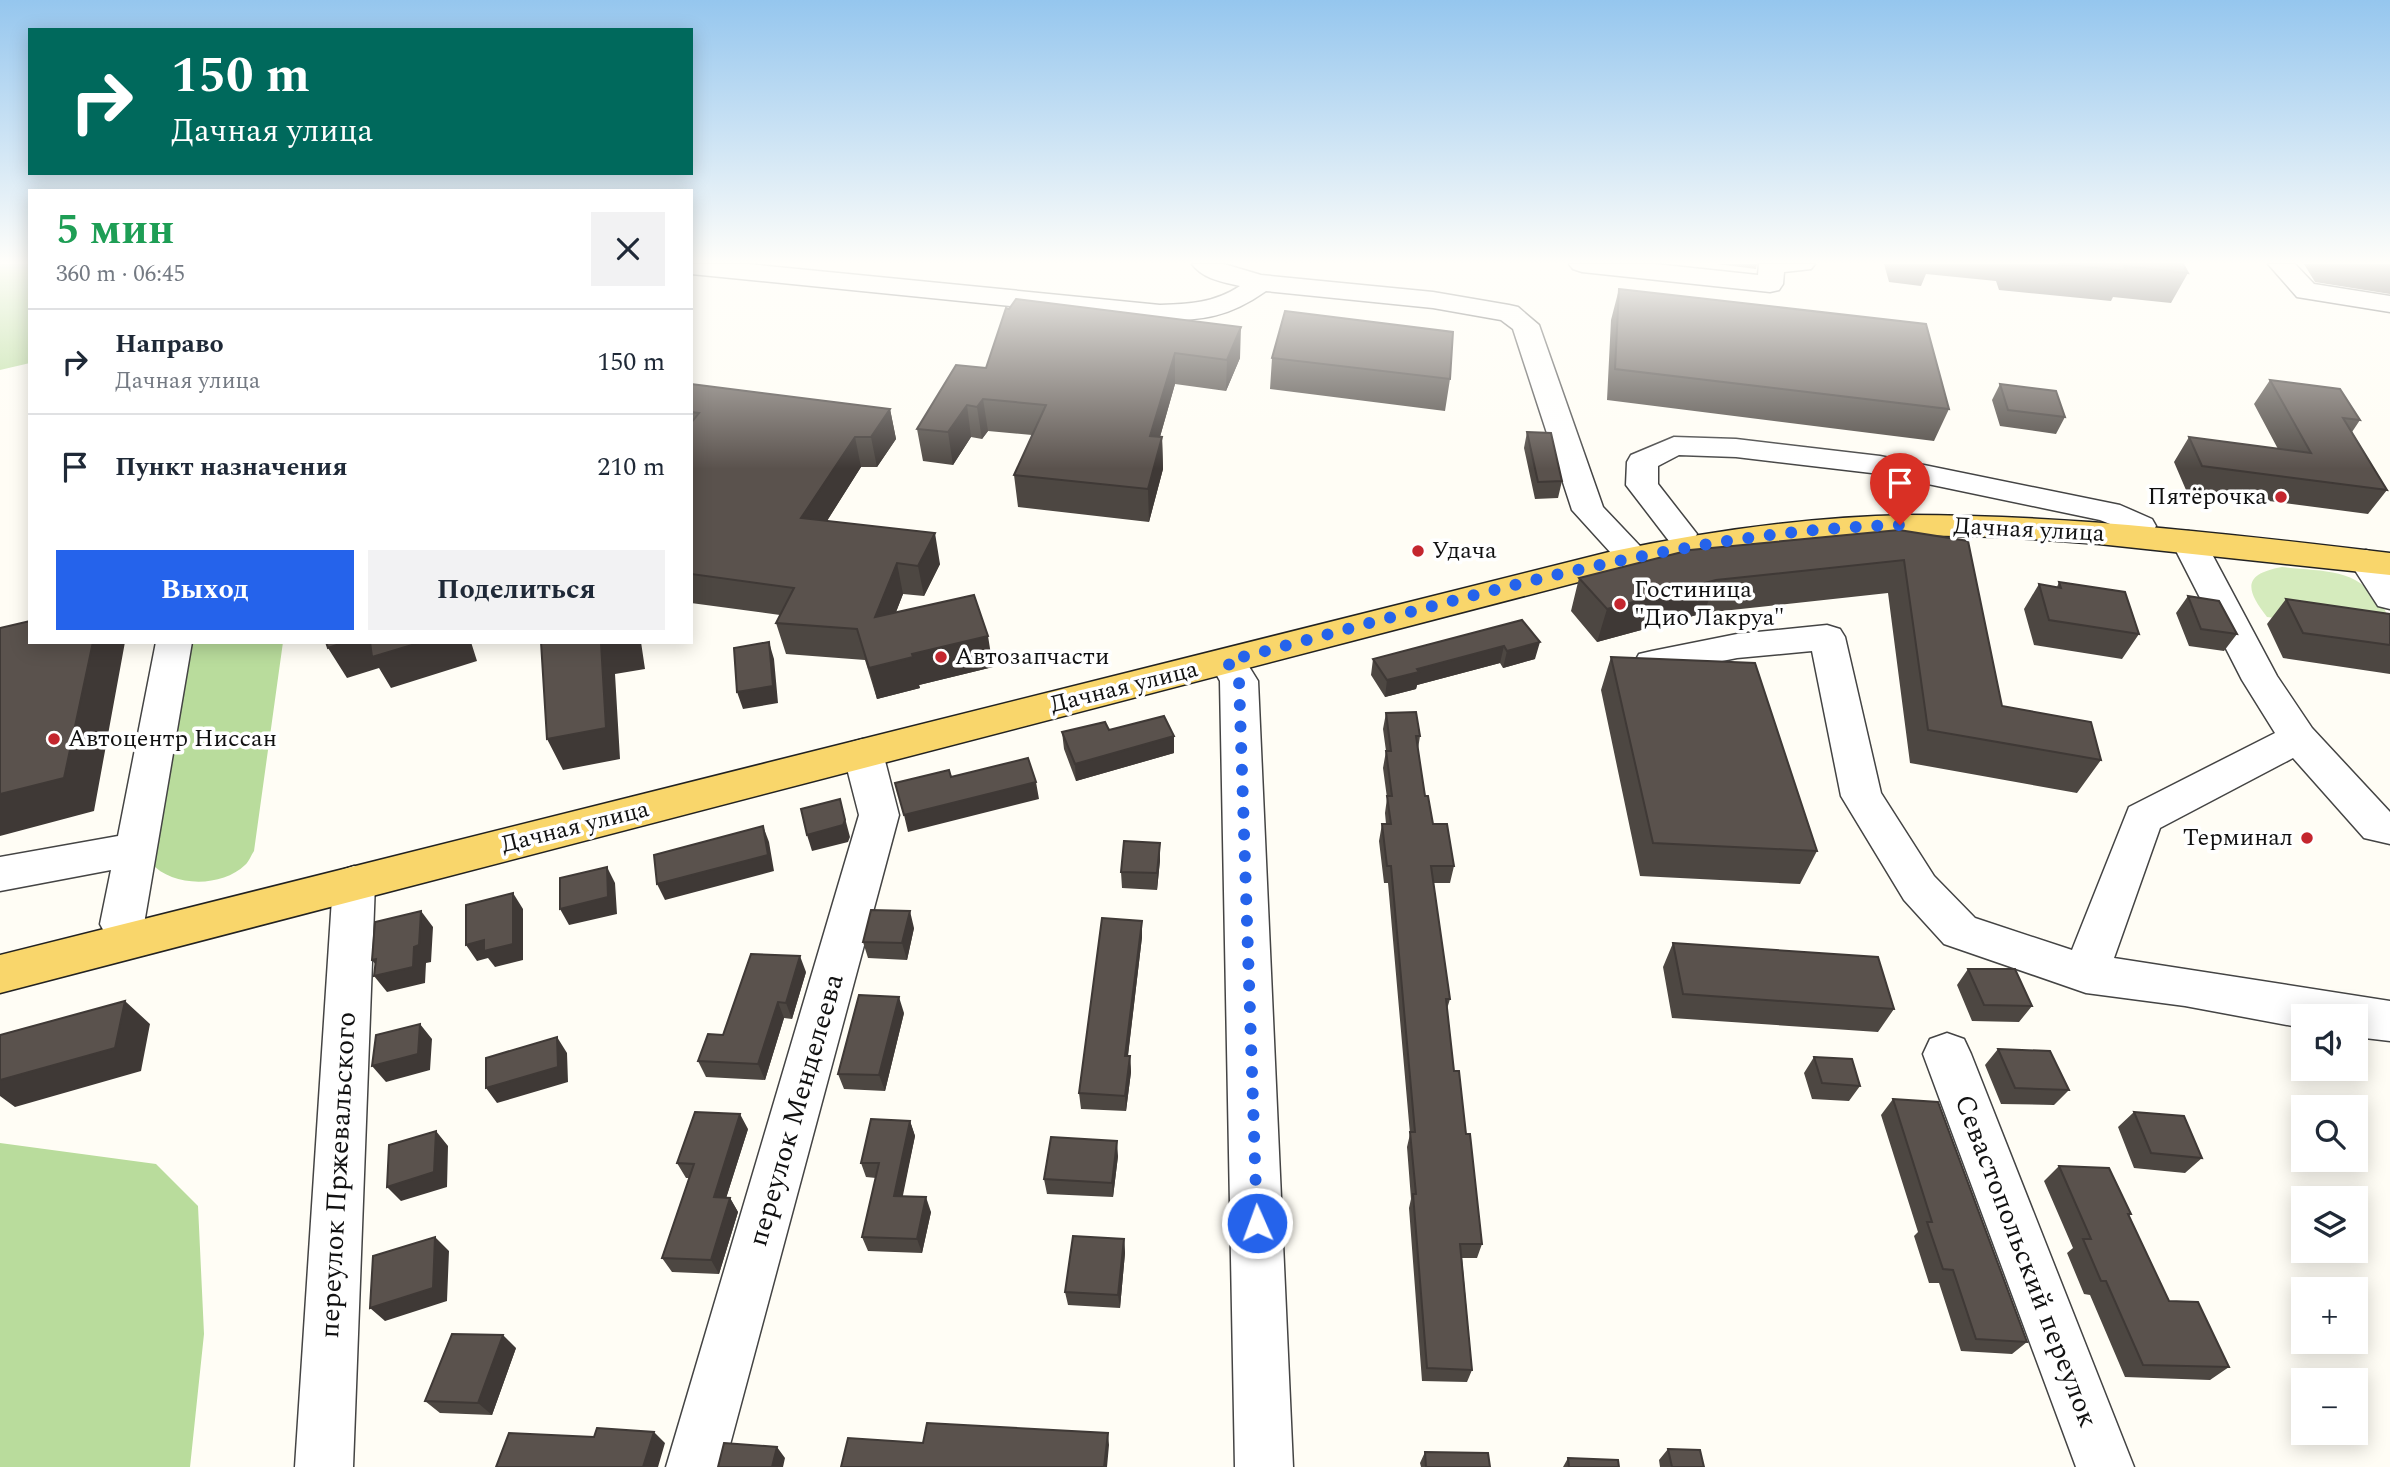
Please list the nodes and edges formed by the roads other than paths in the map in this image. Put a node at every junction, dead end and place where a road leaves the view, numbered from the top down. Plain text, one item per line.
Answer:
1 (1528, 332) edge
2 (2140, 526) junction
3 (1681, 534) junction
4 (2185, 535) junction
5 (1628, 552) junction
6 (2376, 557) edge
7 (2390, 598) edge
8 (174, 644) edge
9 (1224, 654) junction
10 (1652, 663) edge
11 (2298, 738) junction
12 (861, 745) junction
13 (2390, 828) edge
14 (136, 849) junction
15 (0, 874) edge
16 (354, 883) junction
17 (120, 934) junction
18 (0, 955) edge
19 (0, 974) edge
20 (2086, 974) junction
21 (2291, 1006) edge
22 (2368, 1018) edge
23 (2390, 1021) edge
24 (1947, 1054) dead end
25 (324, 1467) edge
26 (695, 1467) edge
27 (1264, 1467) edge
28 (2105, 1467) edge

1 - 5 street
2 - 3 main road, Дачная улица
2 - 3 street
2 - 4 main road, Дачная улица
3 - 5 main road, Дачная улица
4 - 5 main road, Дачная улица
4 - 6 main road, Дачная улица
4 - 11 street
5 - 9 main road, Дачная улица
6 - 7 street
8 - 14 street
9 - 12 main road, Дачная улица
9 - 27 street
10 - 20 street
11 - 13 street
11 - 20 street
12 - 16 main road, Дачная улица
12 - 17 main road, Дачная улица
12 - 26 street, переулок Менделеева
14 - 15 street
14 - 17 street
16 - 17 main road, Дачная улица
16 - 25 street, переулок Пржевальского
17 - 18 main road, Дачная улица
17 - 19 main road, Дачная улица
20 - 21 street
22 - 23 street
24 - 28 street, Севастопольский переулок

